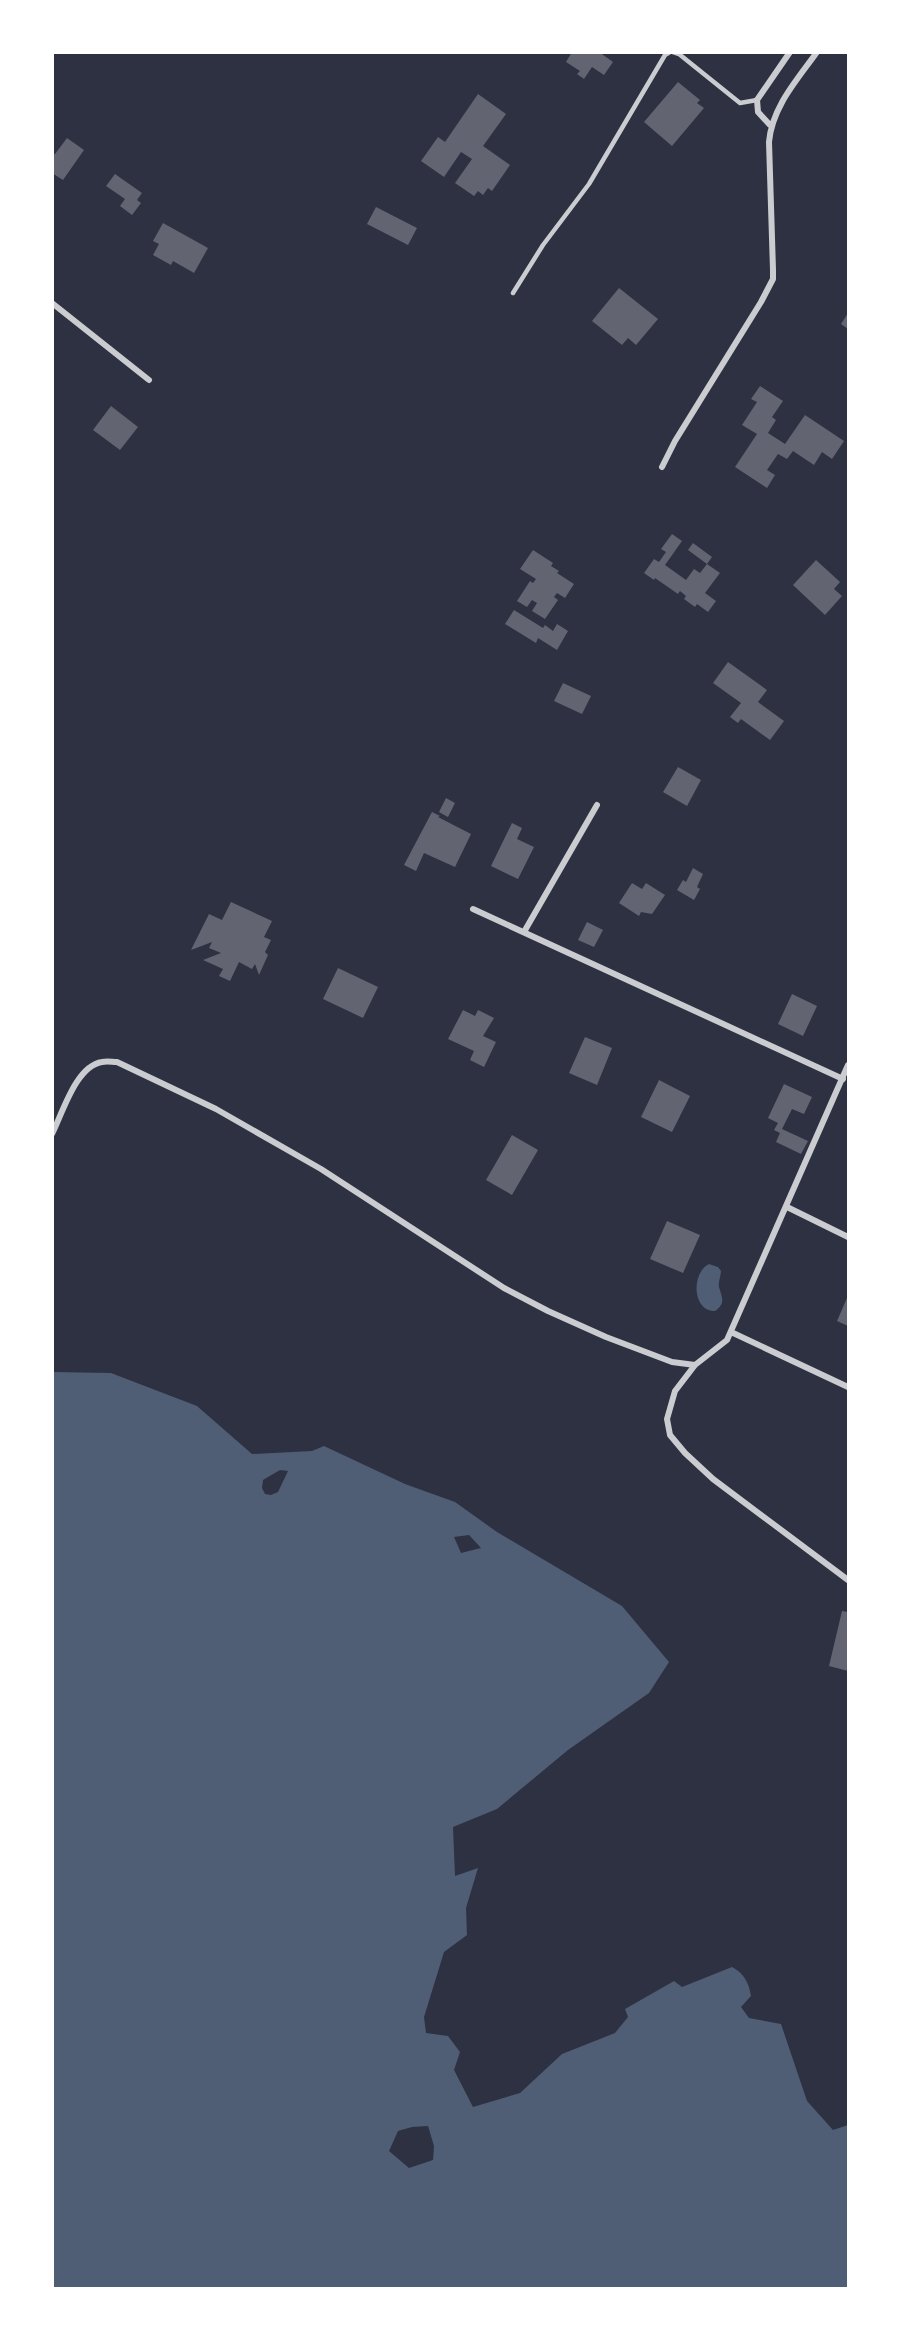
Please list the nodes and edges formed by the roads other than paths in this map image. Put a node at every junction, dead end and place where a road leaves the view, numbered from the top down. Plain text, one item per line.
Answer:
1 (671, 52) edge
2 (790, 52) edge
3 (817, 52) edge
4 (757, 100) junction
5 (770, 125) junction
6 (513, 293) dead end
7 (52, 303) edge
8 (149, 380) dead end
9 (662, 468) dead end
10 (597, 805) dead end
11 (473, 909) dead end
12 (524, 932) junction
13 (849, 1065) edge
14 (843, 1079) junction
15 (52, 1134) edge
16 (787, 1206) junction
17 (849, 1237) edge
18 (731, 1332) junction
19 (695, 1365) junction
20 (849, 1387) edge
21 (849, 1580) edge

1 - 4 lane
1 - 6 lane
2 - 4 street
3 - 5 street
4 - 5 street
5 - 9 street
7 - 8 street
10 - 12 street
11 - 12 street
12 - 14 street
13 - 14 street
14 - 16 street
15 - 19 street
16 - 17 street
16 - 18 street
18 - 19 street
18 - 20 street
19 - 21 street

